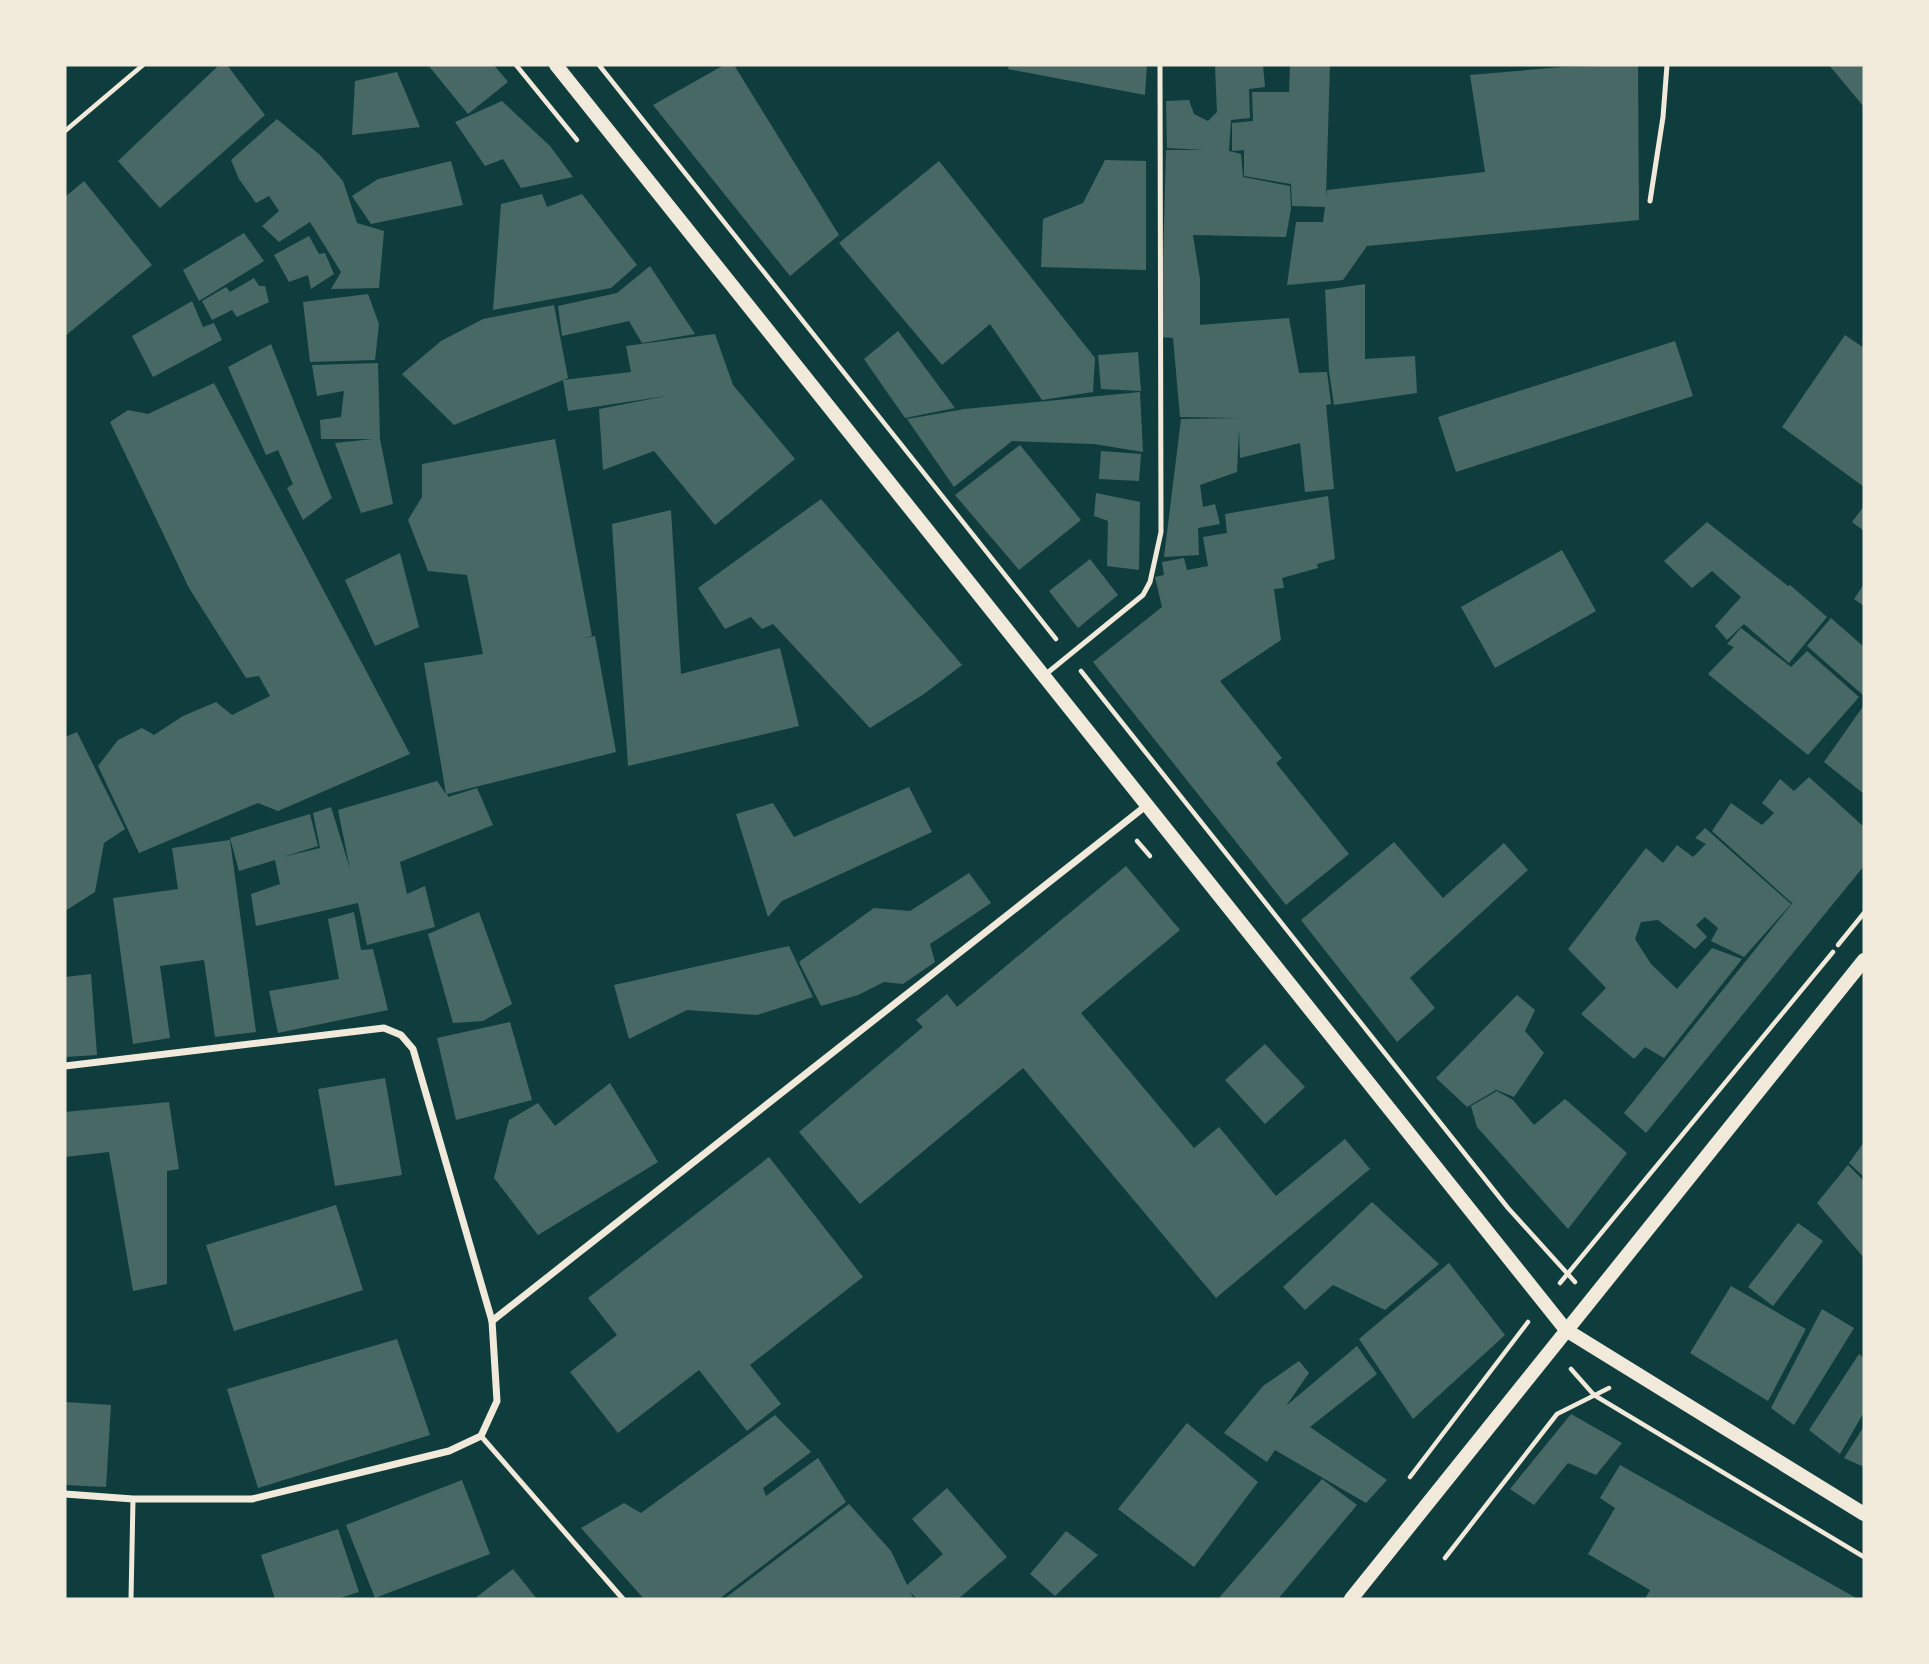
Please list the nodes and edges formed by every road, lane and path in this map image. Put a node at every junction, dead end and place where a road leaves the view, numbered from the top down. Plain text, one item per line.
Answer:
1 (143, 65) edge
2 (556, 65) edge
3 (599, 65) edge
4 (1160, 65) edge
5 (1667, 65) edge
6 (65, 131) edge
7 (1650, 201) dead end
8 (1069, 655) junction
9 (1045, 675) junction
10 (1147, 805) junction
11 (1864, 913) edge
12 (1864, 960) edge
13 (65, 1066) edge
14 (1568, 1273) junction
15 (1591, 1299) junction
16 (1544, 1302) junction
17 (492, 1321) junction
18 (1566, 1330) junction
19 (1638, 1374) junction
20 (1594, 1395) junction
21 (481, 1436) junction
22 (1410, 1477) dead end
23 (65, 1494) edge
24 (133, 1499) junction
25 (1864, 1514) edge
26 (1864, 1557) edge
27 (1444, 1558) dead end
28 (131, 1599) edge
29 (623, 1599) edge
30 (1351, 1599) edge

1 - 6 path
2 - 9 main road
3 - 8 path
4 - 8 lane
5 - 7 lane
8 - 9 lane
8 - 14 path
9 - 10 main road
10 - 16 main road
10 - 17 street
11 - 14 path
12 - 15 main road
13 - 17 street
14 - 15 path
14 - 16 path
15 - 18 main road
16 - 18 main road
16 - 22 path
17 - 21 street
18 - 19 main road
18 - 30 main road
19 - 20 path
19 - 25 main road
20 - 26 path
20 - 27 path
21 - 24 street
21 - 29 lane
23 - 24 street
24 - 28 lane

